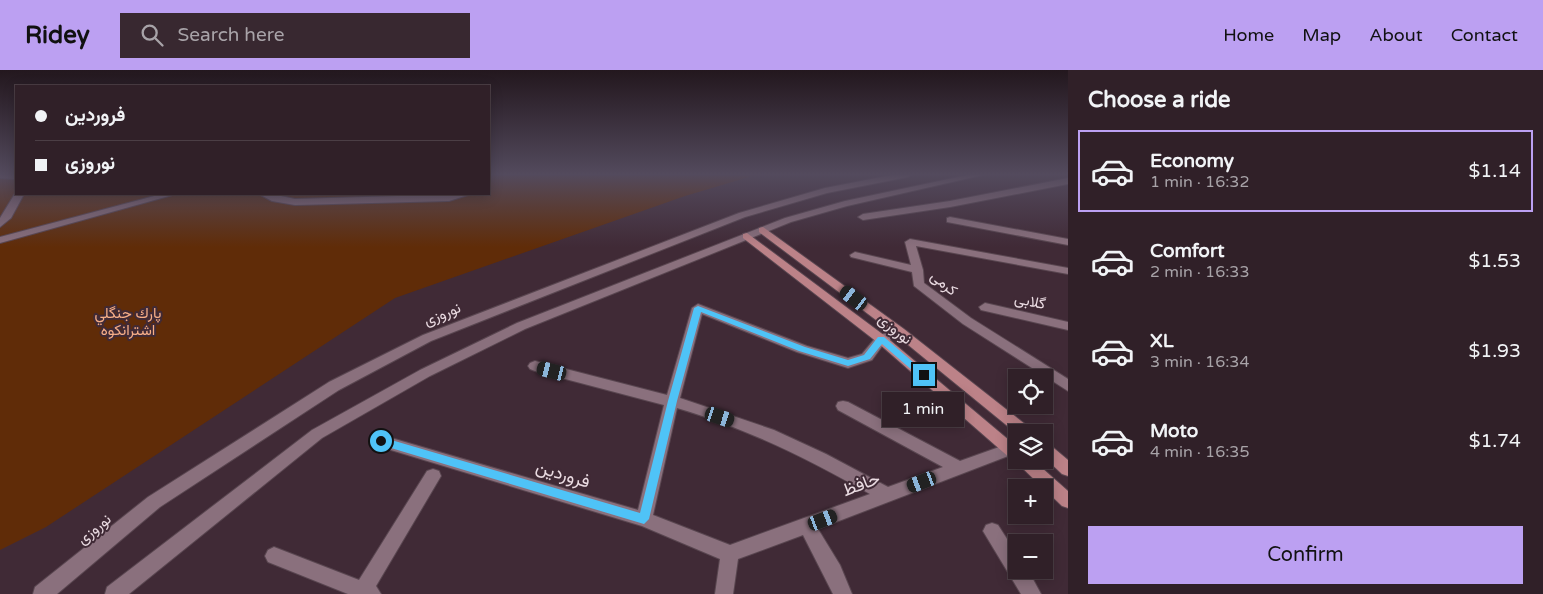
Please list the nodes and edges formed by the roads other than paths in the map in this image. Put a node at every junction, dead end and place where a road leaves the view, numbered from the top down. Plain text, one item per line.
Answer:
1 (17, 198) edge
2 (154, 198) edge
3 (274, 198) edge
4 (432, 198) edge
5 (800, 198) edge
6 (871, 198) edge
7 (978, 198) edge
8 (863, 217) dead end
9 (950, 220) dead end
10 (0, 224) edge
11 (763, 230) junction
12 (747, 236) junction
13 (0, 240) edge
14 (1068, 242) edge
15 (855, 255) dead end
16 (631, 258) junction
17 (918, 270) junction
18 (1068, 271) edge
19 (651, 274) junction
20 (985, 307) dead end
21 (1068, 326) edge
22 (900, 332) junction
23 (881, 339) junction
24 (535, 366) dead end
25 (1068, 386) edge
26 (672, 401) junction
27 (843, 406) dead end
28 (1015, 424) edge
29 (381, 441) dead end
30 (1008, 446) edge
31 (1008, 455) edge
32 (1053, 456) edge
33 (958, 468) junction
34 (1033, 469) edge
35 (1068, 469) edge
36 (434, 476) dead end
37 (887, 495) junction
38 (1068, 501) edge
39 (644, 519) junction
40 (807, 526) junction
41 (992, 531) dead end
42 (730, 554) junction
43 (274, 556) dead end
44 (1008, 556) edge
45 (1023, 579) edge
46 (368, 592) edge
47 (42, 594) edge
48 (114, 594) edge
49 (724, 594) edge
50 (843, 594) edge
51 (1032, 594) edge

1 - 10 street
2 - 13 street
3 - 4 street
5 - 16 street, نوروزی
6 - 11 street
7 - 8 street
9 - 14 street
11 - 12 street
11 - 22 main road, نوروزی
12 - 19 street
12 - 23 main road, نوروزی
15 - 17 street
16 - 19 street
16 - 47 street, نوروزی
17 - 18 street, کرمی
17 - 25 street, کرمی
19 - 48 street
20 - 21 street, گلابی
22 - 23 street
22 - 28 main road, نوروزی
23 - 26 street
23 - 30 main road, نوروزی
24 - 26 street
26 - 37 street
26 - 39 street
27 - 33 street
29 - 39 street, فروردین
31 - 33 street, حافظ
32 - 35 main road
33 - 37 street, حافظ
34 - 38 main road, نوروزی
36 - 46 street
37 - 40 street, حافظ
39 - 42 street, فروردین
40 - 42 street, حافظ
40 - 50 street
41 - 44 street
42 - 49 street
43 - 46 street
45 - 51 street

